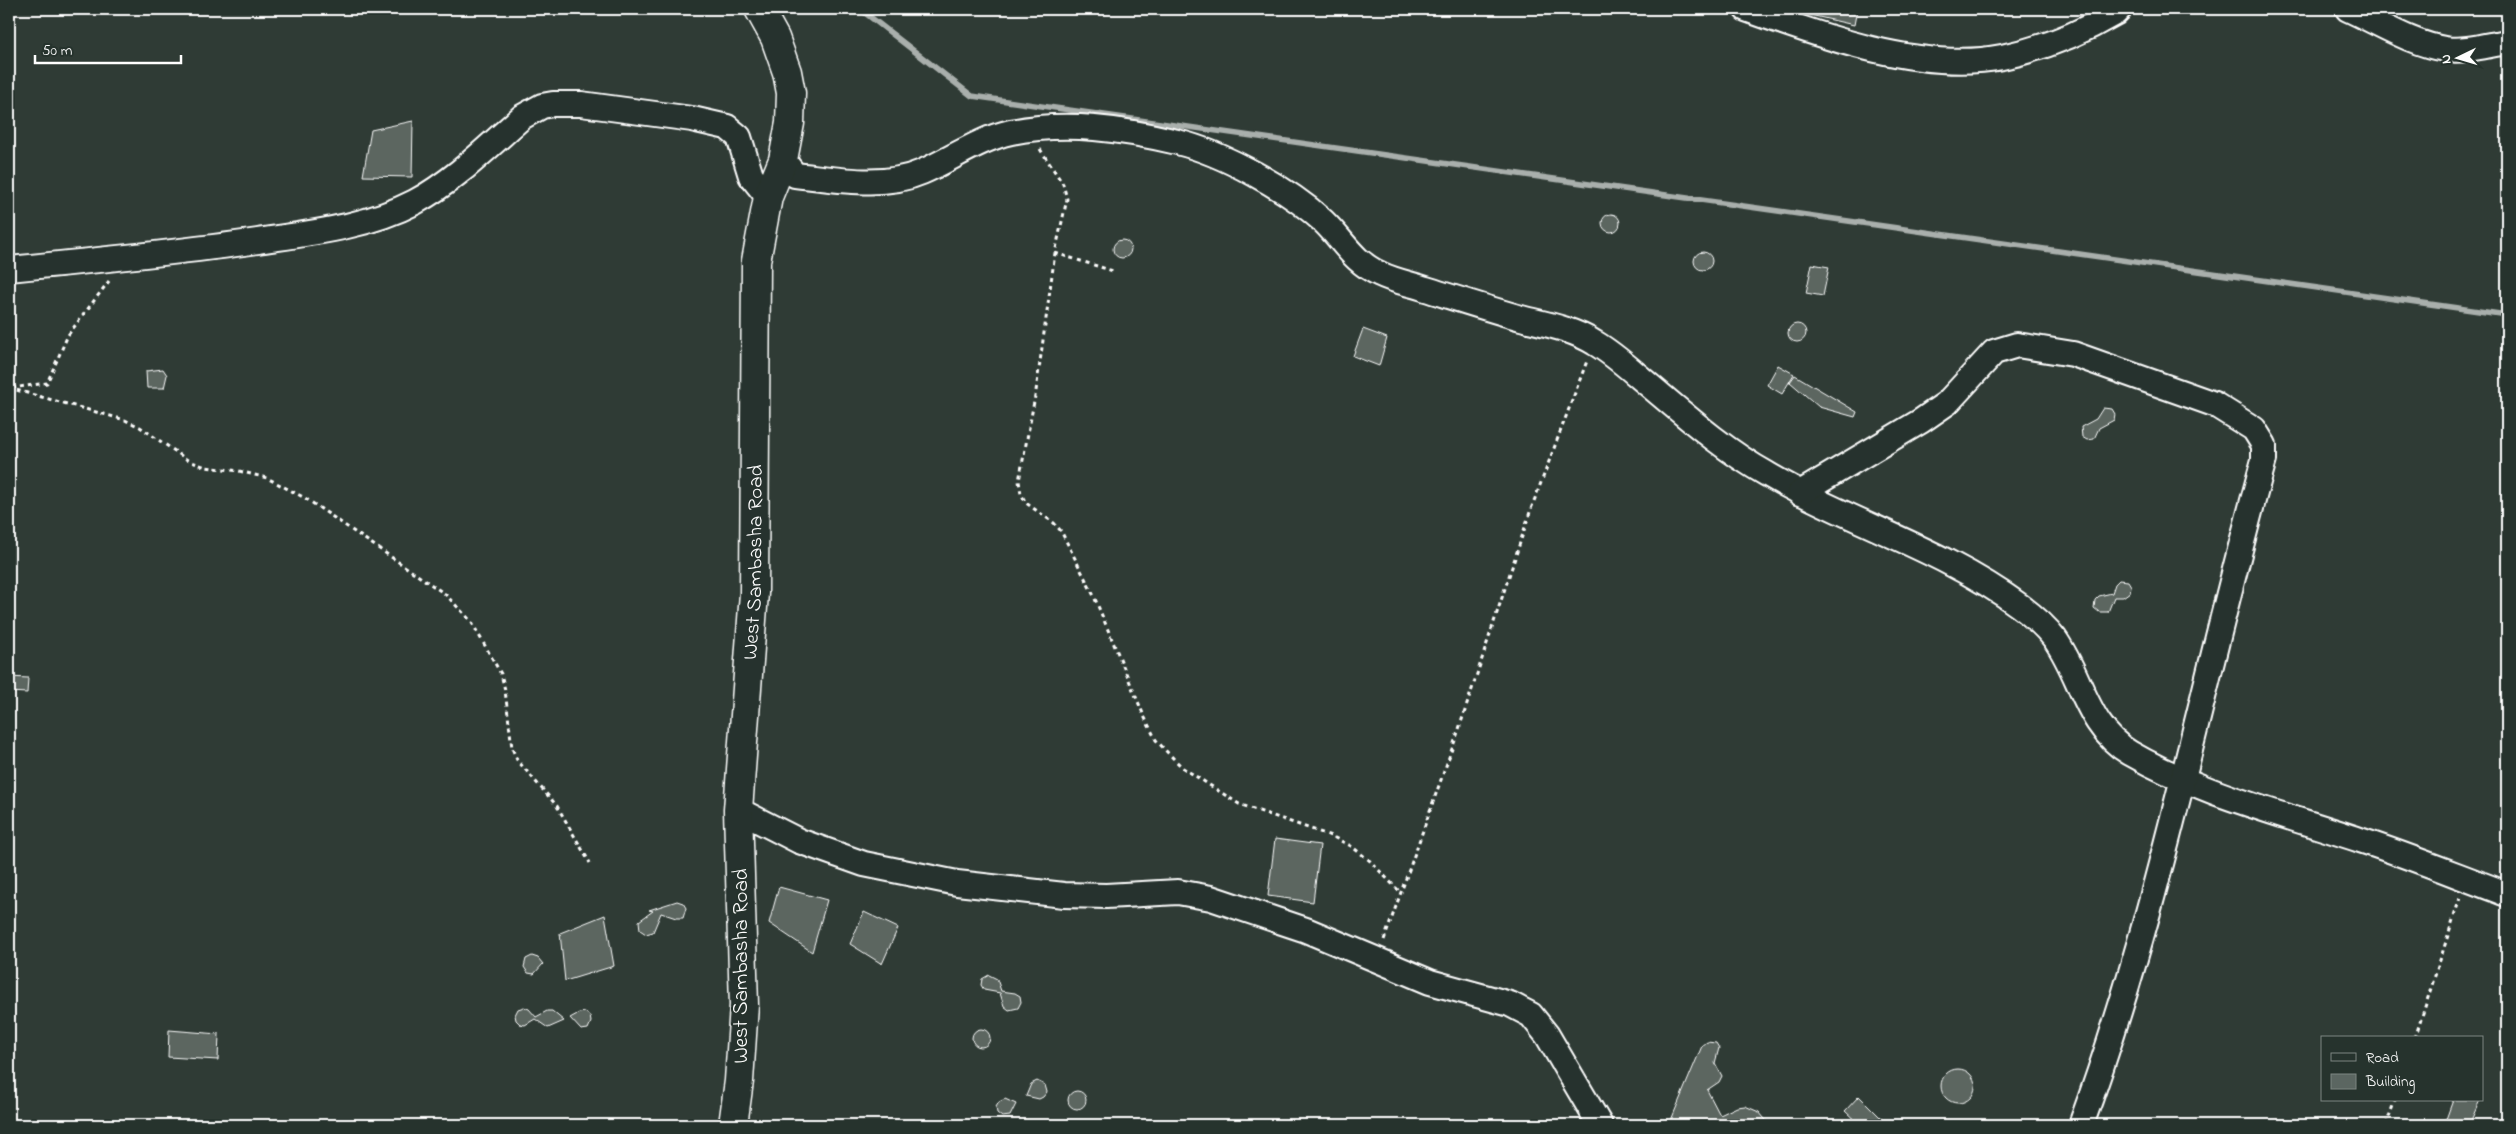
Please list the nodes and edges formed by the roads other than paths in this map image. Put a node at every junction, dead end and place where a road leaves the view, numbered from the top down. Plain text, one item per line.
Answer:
1 (760, 9) edge
2 (2119, 9) edge
3 (2348, 9) edge
4 (1758, 11) edge
5 (2507, 42) edge
6 (782, 160) junction
7 (768, 197) junction
8 (9, 270) edge
9 (1800, 493) junction
10 (2185, 779) junction
11 (738, 810) junction
12 (2507, 894) edge
13 (734, 1125) edge
14 (1600, 1125) edge
15 (2081, 1125) edge

1 - 6 street, West Sambasha Road
2 - 4 street
3 - 5 street
6 - 7 street, West Sambasha Road
6 - 9 street
7 - 8 street
7 - 11 street, West Sambasha Road
9 - 10 street
9 - 10 street
10 - 12 street
10 - 15 street
11 - 13 street, West Sambasha Road
11 - 14 street

